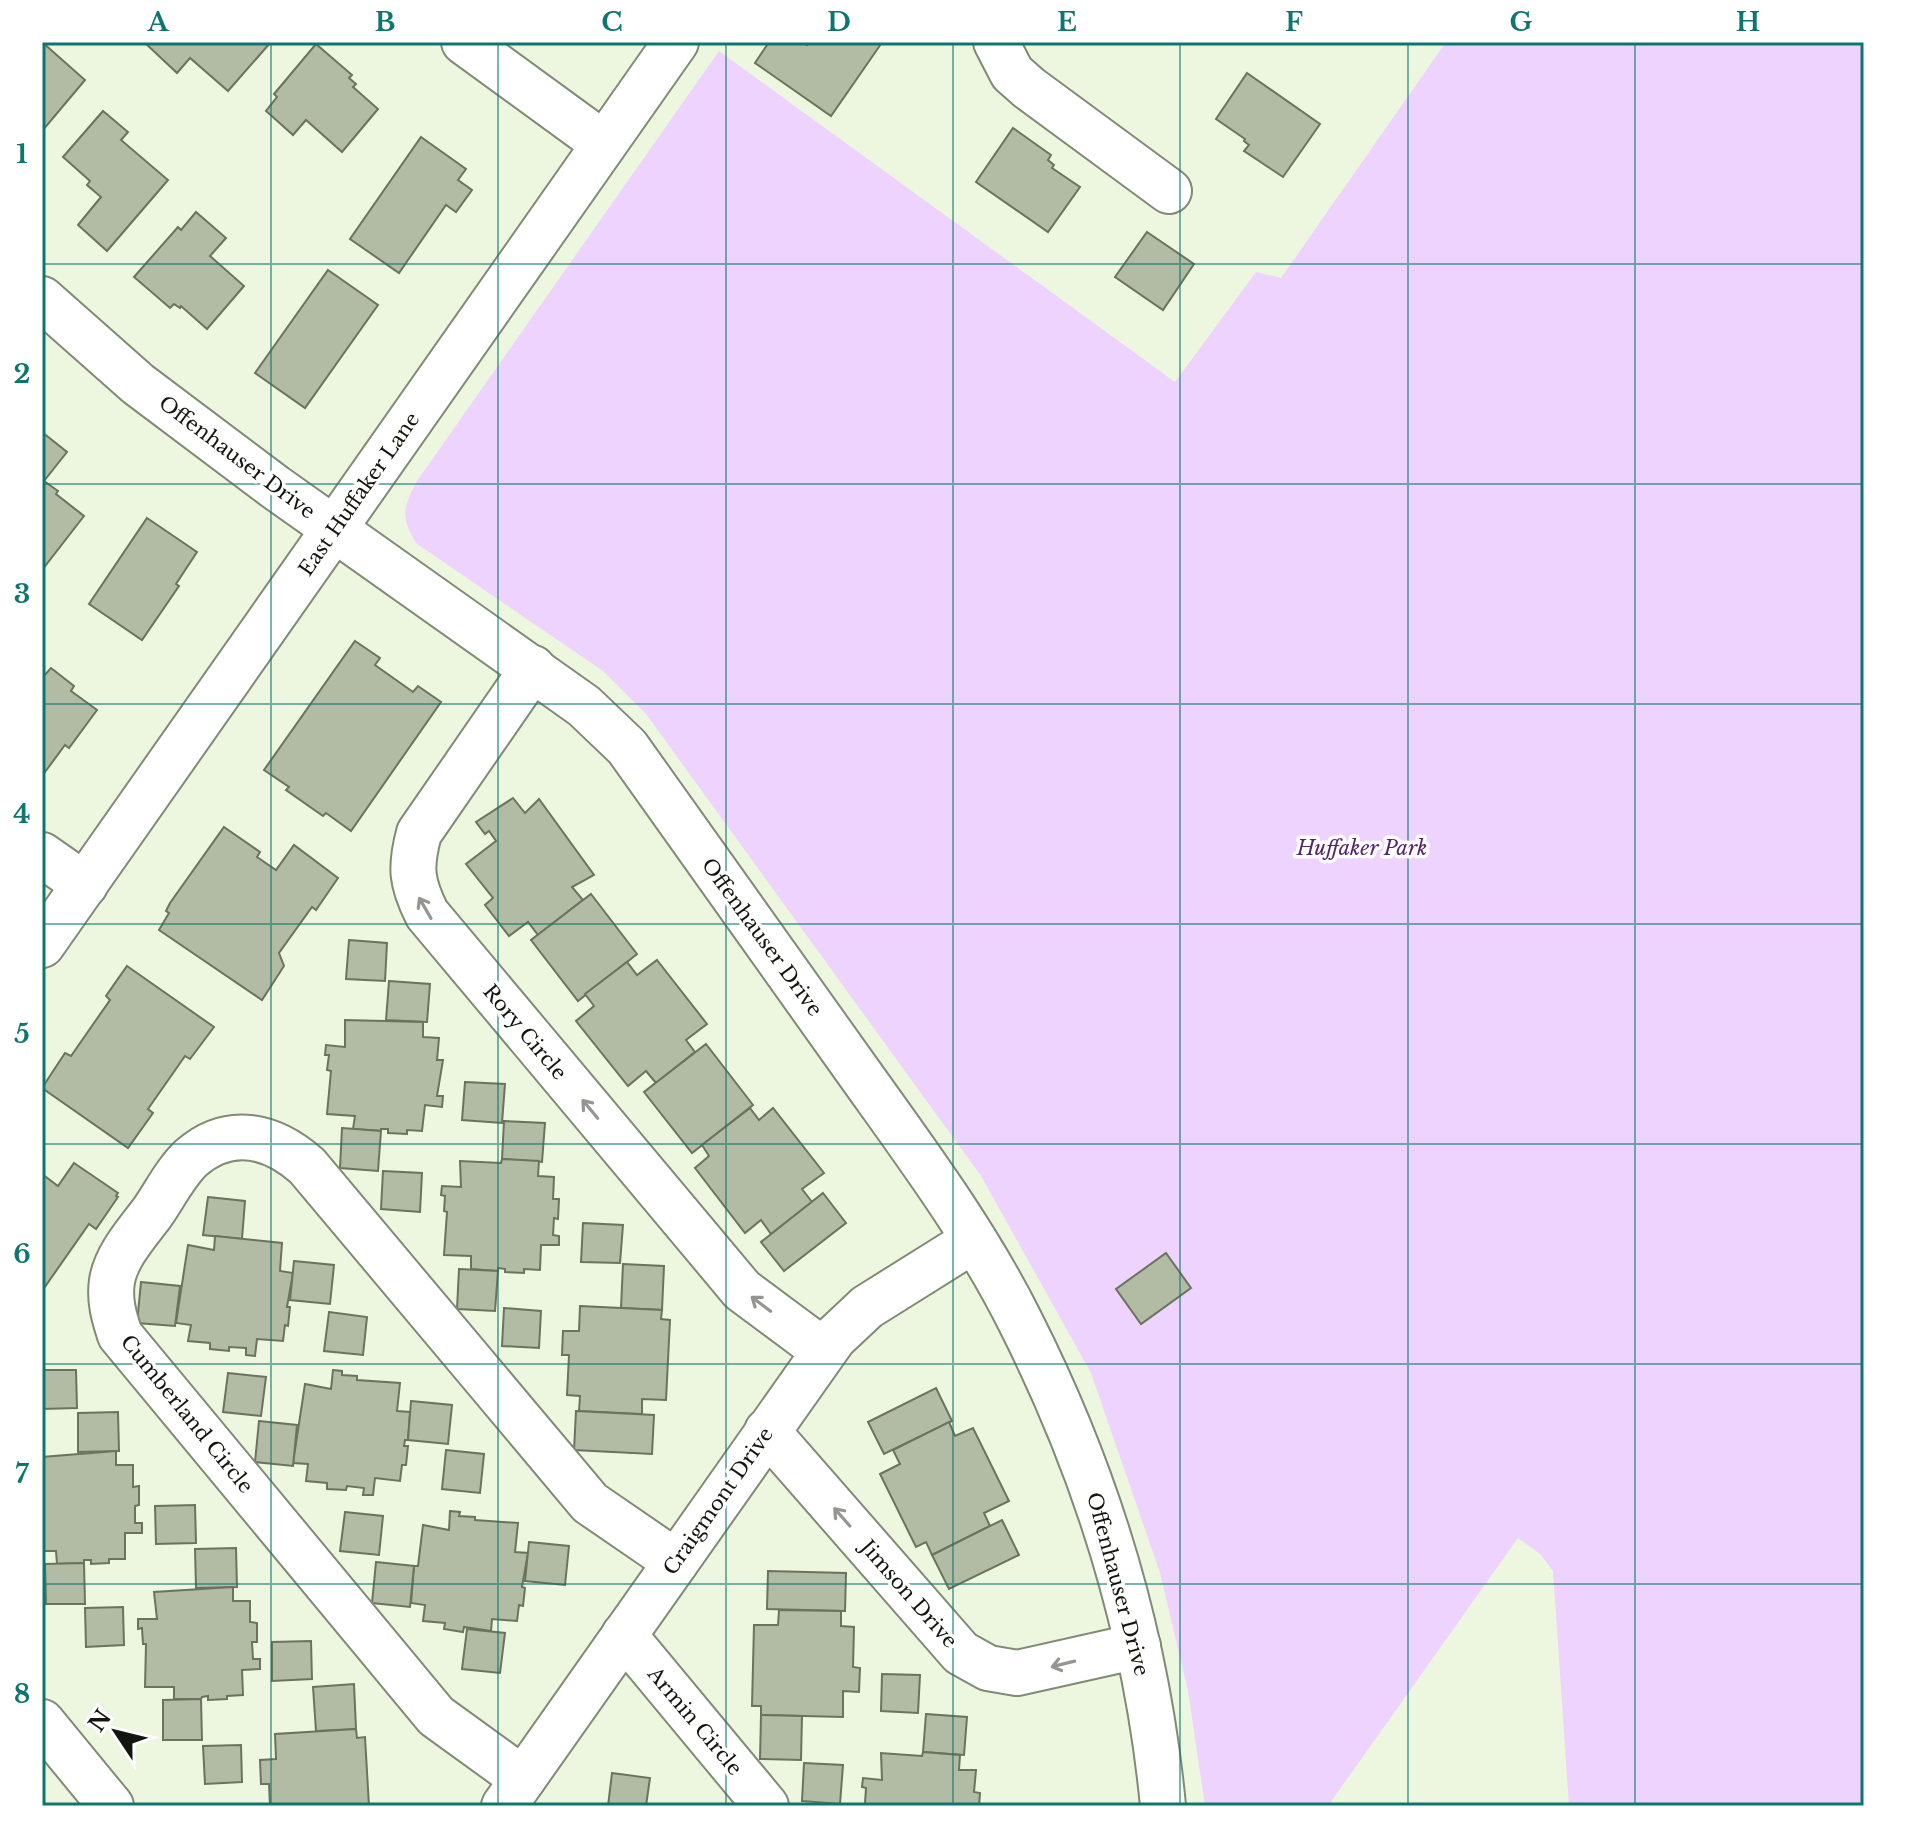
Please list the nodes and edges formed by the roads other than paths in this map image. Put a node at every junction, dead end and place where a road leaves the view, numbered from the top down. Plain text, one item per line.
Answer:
1 (464, 42) edge
2 (676, 42) edge
3 (996, 42) edge
4 (604, 144) junction
5 (1169, 191) dead end
6 (42, 299) edge
7 (334, 529) junction
8 (533, 668) junction
9 (42, 855) edge
10 (85, 885) junction
11 (42, 945) edge
12 (974, 1240) junction
13 (824, 1351) junction
14 (767, 1431) junction
15 (676, 1562) junction
16 (624, 1635) junction
17 (1138, 1646) junction
18 (42, 1722) edge
19 (514, 1792) edge
20 (111, 1806) edge
21 (766, 1806) edge
22 (1163, 1806) edge

1 - 4 street
2 - 4 street, East Huffaker Lane
3 - 5 street
4 - 7 street, East Huffaker Lane
6 - 7 street, Offenhauser Drive
7 - 8 street, Offenhauser Drive
7 - 10 street, East Huffaker Lane
8 - 12 street, Offenhauser Drive
13 -> 8 street, Rory Circle
9 - 10 street
10 - 11 street, East Huffaker Lane
12 - 13 street, Craigmont Drive
12 - 17 street, Offenhauser Drive
13 - 14 street, Craigmont Drive
14 - 15 street, Craigmont Drive
17 -> 14 street, Jimson Drive
15 - 16 street, Craigmont Drive
15 - 19 street, Cumberland Circle
16 - 19 street, Craigmont Drive
16 - 21 street, Armin Circle
17 - 22 street, Offenhauser Drive
18 - 20 street

